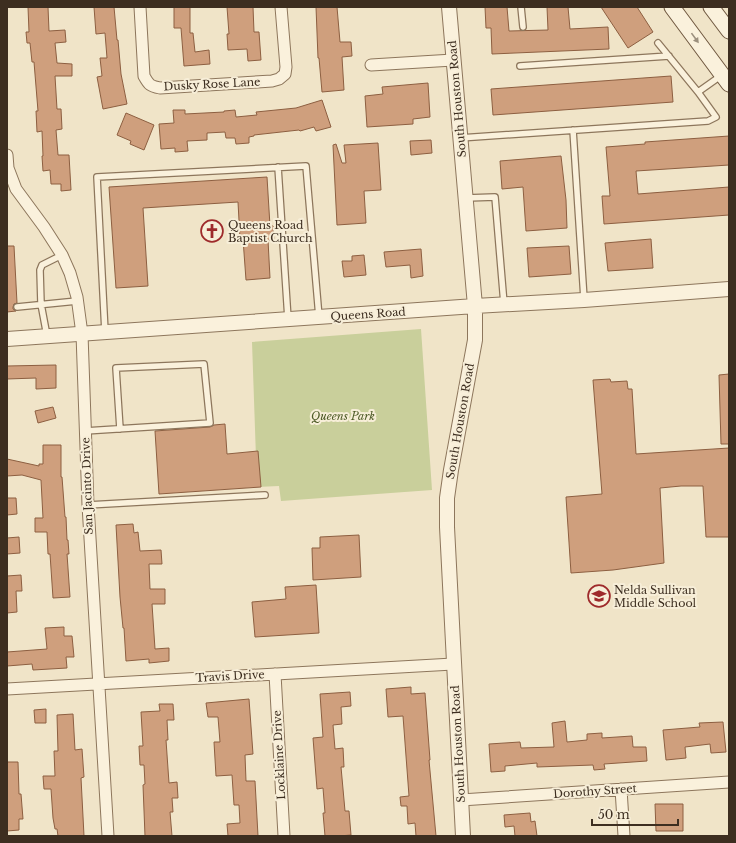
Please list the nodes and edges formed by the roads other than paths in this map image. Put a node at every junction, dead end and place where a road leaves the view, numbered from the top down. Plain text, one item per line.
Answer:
1 (140, 7) edge
2 (282, 7) edge
3 (449, 7) edge
4 (521, 7) edge
5 (672, 7) edge
6 (711, 7) edge
7 (523, 27) dead end
8 (729, 32) edge
9 (658, 43) dead end
10 (669, 56) junction
11 (453, 60) junction
12 (371, 65) dead end
13 (520, 66) dead end
14 (727, 77) edge
15 (698, 92) junction
16 (573, 130) junction
17 (460, 138) junction
18 (7, 155) edge
19 (278, 167) junction
20 (8, 168) edge
21 (465, 198) junction
22 (62, 255) junction
23 (729, 289) edge
24 (584, 300) junction
25 (77, 301) junction
26 (41, 304) junction
27 (504, 305) junction
28 (475, 306) junction
29 (17, 307) dead end
30 (319, 318) junction
31 (288, 320) junction
32 (105, 332) junction
33 (82, 334) junction
34 (47, 336) junction
35 (7, 339) edge
36 (120, 429) junction
37 (85, 431) junction
38 (266, 495) dead end
39 (88, 506) junction
40 (453, 664) junction
41 (275, 674) junction
42 (98, 684) junction
43 (7, 689) edge
44 (729, 782) edge
45 (621, 789) junction
46 (461, 800) junction
47 (108, 836) edge
48 (284, 836) edge
49 (463, 836) edge
50 (624, 836) edge

1 - 2 street, Dusky Rose Lane
3 - 11 street, South Houston Road
4 - 7 lane
5 -> 14 main road
6 - 8 main road
9 - 10 lane
10 - 13 lane
10 - 15 lane
11 - 12 street
11 - 17 street, South Houston Road
14 - 15 lane
15 - 16 lane
16 - 17 lane
16 - 24 lane
17 - 21 street, South Houston Road
18 - 20 street, San Jacinto Drive
19 - 30 lane
19 - 31 lane
19 - 32 lane
20 - 22 street, San Jacinto Drive
21 - 27 lane
21 - 28 street, South Houston Road
22 - 25 street, San Jacinto Drive
22 - 26 lane
23 - 24 street, Queens Road
24 - 27 street, Queens Road
25 - 26 lane
25 - 33 street, San Jacinto Drive
26 - 29 lane
26 - 34 lane
27 - 28 street, Queens Road
28 - 30 street, Queens Road
28 - 40 street, South Houston Road
30 - 31 street, Queens Road
31 - 32 street, Queens Road
32 - 33 street, Queens Road
33 - 34 street, Queens Road
33 - 37 street, San Jacinto Drive
34 - 35 street, Queens Road
36 - 36 lane
36 - 37 lane
37 - 39 street, San Jacinto Drive
38 - 39 lane
39 - 42 street, San Jacinto Drive
40 - 41 street, Travis Drive
40 - 46 street, South Houston Road
41 - 42 street, Travis Drive
41 - 48 street, Locklaine Drive
42 - 43 street, Travis Drive
42 - 47 street, San Jacinto Drive
44 - 45 street, Dorothy Street
45 - 46 street, Dorothy Street
45 - 50 street
46 - 49 street, South Houston Road

